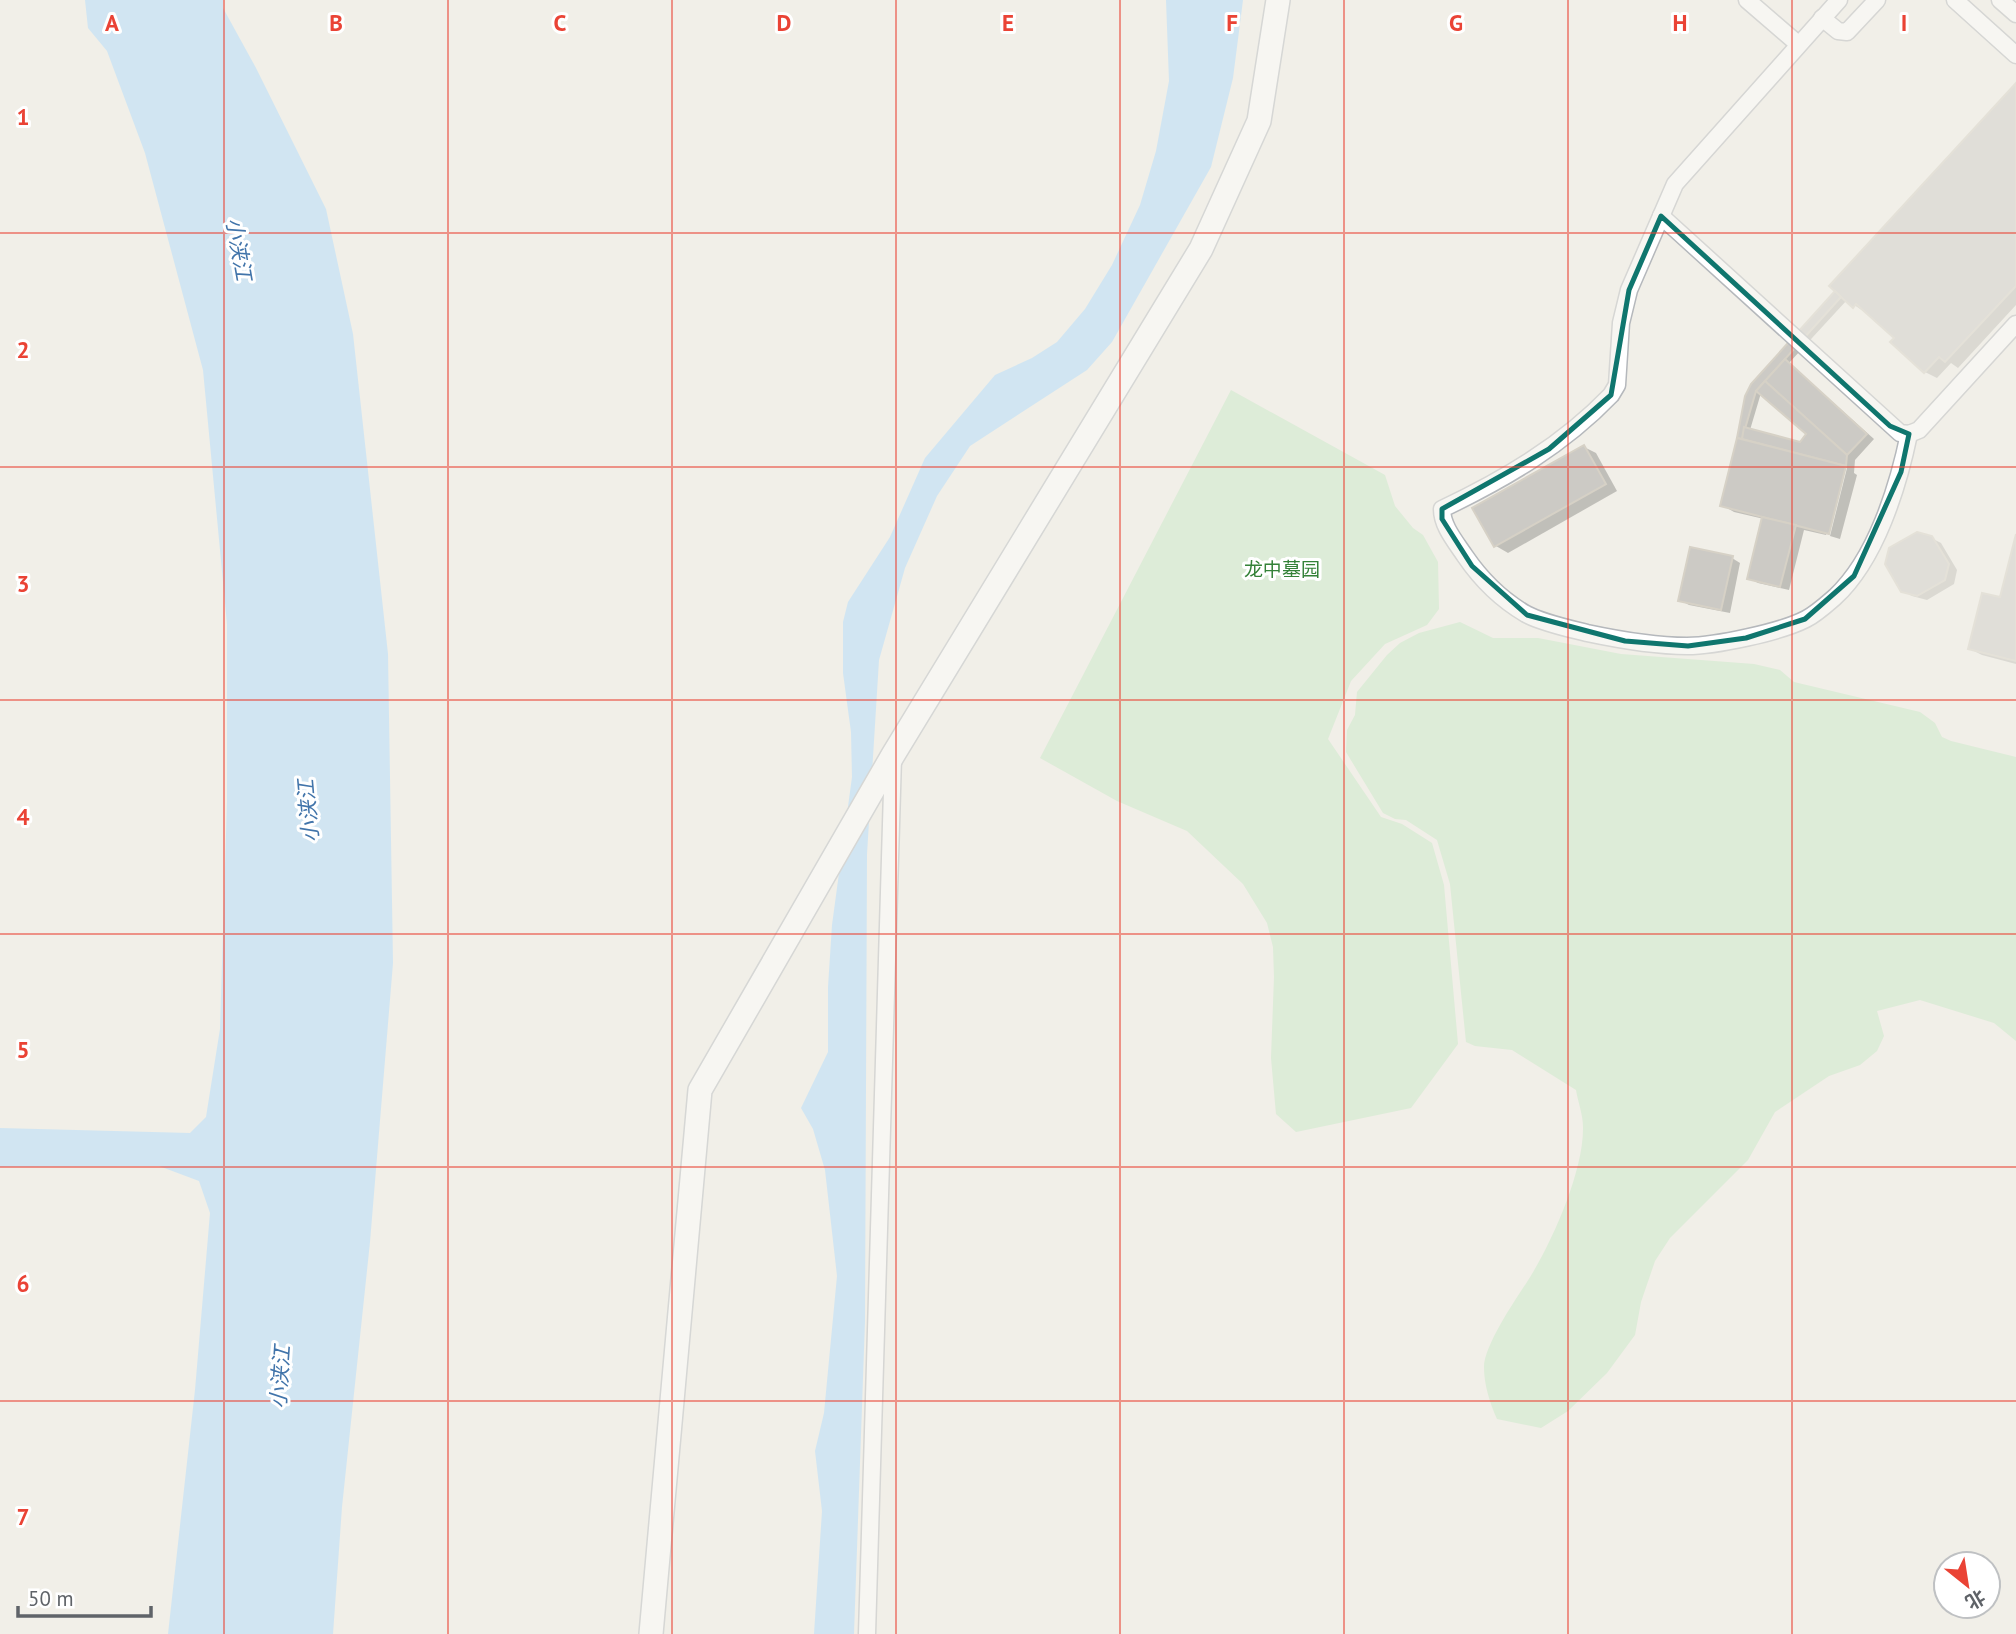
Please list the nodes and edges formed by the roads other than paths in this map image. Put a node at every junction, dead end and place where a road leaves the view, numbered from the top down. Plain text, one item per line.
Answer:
1 (1278, 0) edge
2 (1747, 0) edge
3 (1839, 0) edge
4 (1877, 0) edge
5 (1955, 0) edge
6 (2000, 0) edge
7 (2016, 14) edge
8 (1822, 18) junction
9 (1798, 44) junction
10 (2016, 55) edge
11 (1661, 216) junction
12 (2016, 324) edge
13 (1909, 434) junction
14 (893, 755) junction
15 (651, 1634) edge
16 (867, 1634) edge

1 - 14 street
2 - 9 street
3 - 8 street
4 - 8 street
5 - 10 street
6 - 7 street
8 - 9 street
9 - 11 street
11 - 13 street
11 - 13 street
12 - 13 street
14 - 15 street
14 - 16 street

